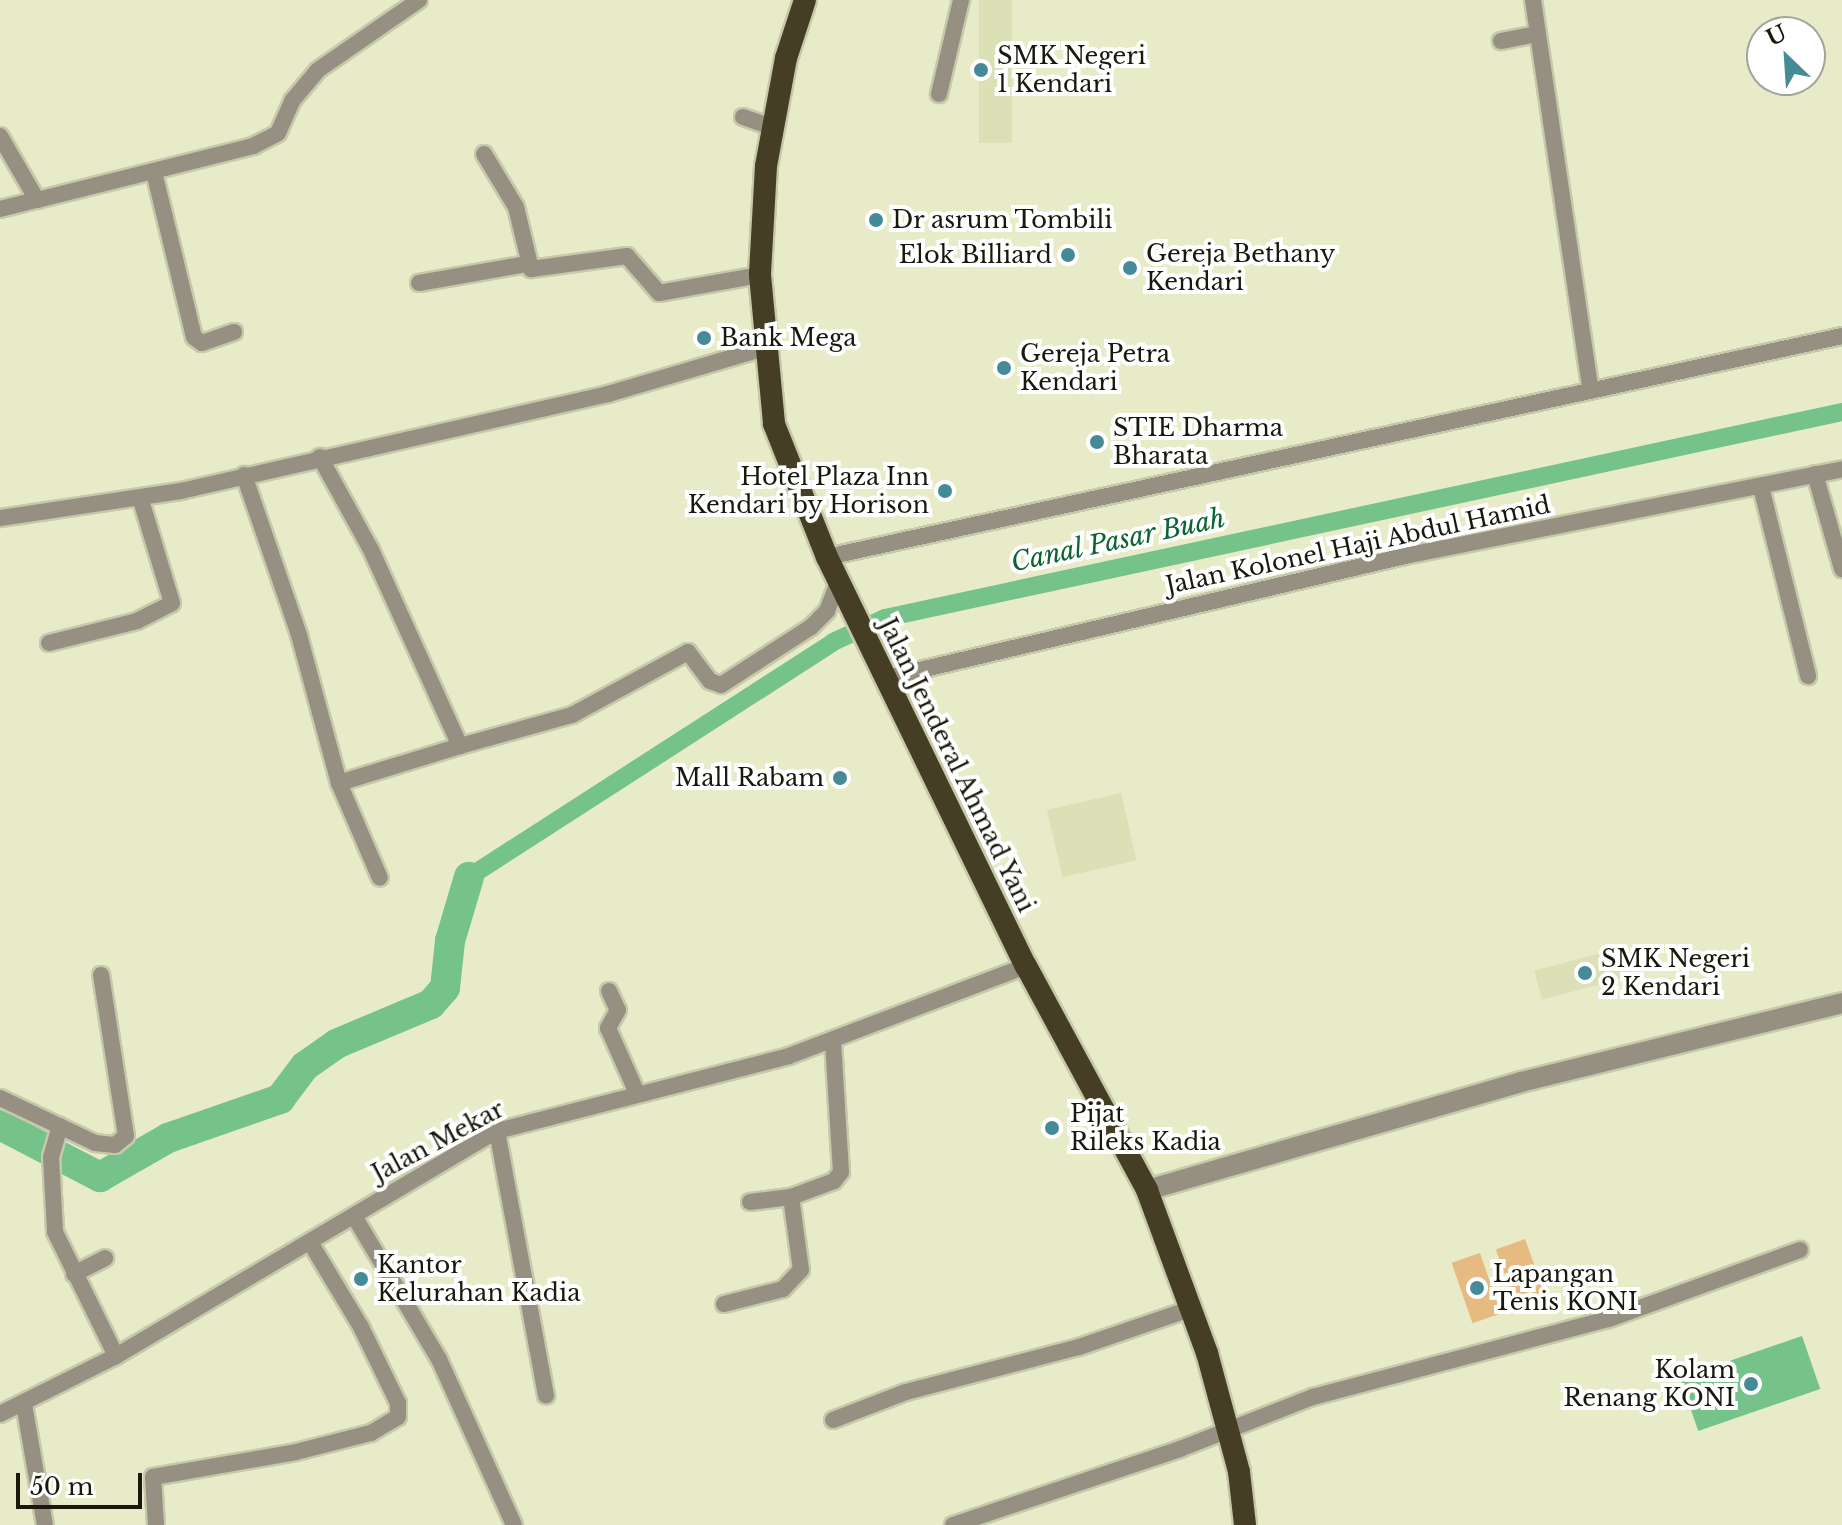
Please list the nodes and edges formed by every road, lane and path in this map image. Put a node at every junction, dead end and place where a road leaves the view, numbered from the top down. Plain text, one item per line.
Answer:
1 (419, 0) edge
2 (805, 0) edge
3 (961, 0) edge
4 (1533, 0) edge
5 (1537, 34) junction
6 (1501, 41) dead end
7 (939, 94) dead end
8 (743, 117) dead end
9 (772, 127) junction
10 (0, 136) edge
11 (484, 154) dead end
12 (154, 172) junction
13 (37, 200) junction
14 (0, 209) edge
15 (527, 264) junction
16 (760, 275) junction
17 (419, 283) dead end
18 (234, 332) dead end
19 (1842, 336) edge
20 (764, 348) junction
21 (1590, 388) junction
22 (320, 457) junction
23 (1842, 469) edge
24 (1815, 474) junction
25 (244, 475) junction
26 (1761, 487) junction
27 (141, 500) junction
28 (0, 518) edge
29 (827, 557) junction
30 (1842, 569) edge
31 (844, 592) junction
32 (49, 643) dead end
33 (1808, 676) dead end
34 (886, 678) junction
35 (460, 746) junction
36 (339, 783) junction
37 (380, 878) dead end
38 (1026, 966) junction
39 (101, 975) dead end
40 (609, 991) dead end
41 (1842, 1003) edge
42 (833, 1042) junction
43 (637, 1093) junction
44 (0, 1098) edge
45 (59, 1128) junction
46 (497, 1131) junction
47 (1147, 1190) junction
48 (791, 1197) junction
49 (750, 1202) dead end
50 (354, 1216) junction
51 (310, 1242) junction
52 (1800, 1250) dead end
53 (105, 1258) dead end
54 (74, 1274) junction
55 (724, 1304) dead end
56 (1190, 1309) junction
57 (116, 1356) junction
58 (546, 1395) dead end
59 (24, 1404) junction
60 (0, 1414) edge
61 (833, 1420) dead end
62 (1228, 1426) junction
63 (45, 1525) edge
64 (156, 1525) edge
65 (514, 1525) edge
66 (953, 1525) edge
67 (1245, 1525) edge

1 - 12 street
2 - 9 highway, Jalan Jenderal Ahmad Yani
3 - 7 street
4 - 5 street
5 - 6 street
5 - 21 street
8 - 9 street
9 - 16 highway, Jalan Jenderal Ahmad Yani
10 - 13 street
11 - 15 street
12 - 13 street
12 - 18 street
13 - 14 street
15 - 16 street
15 - 17 street
16 - 20 highway, Jalan Jenderal Ahmad Yani
19 - 21 street
20 - 22 street
20 - 29 highway, Jalan Jenderal Ahmad Yani
21 - 29 street
22 - 25 street
22 - 35 street
23 - 24 street, Jalan Kolonel Haji Abdul Hamid
24 - 26 street, Jalan Kolonel Haji Abdul Hamid
24 - 30 street
25 - 27 street
25 - 36 street
26 - 33 street
26 - 34 street, Jalan Kolonel Haji Abdul Hamid
27 - 28 street
27 - 32 street
29 - 31 highway, Jalan Jenderal Ahmad Yani
31 - 34 highway, Jalan Jenderal Ahmad Yani
31 - 35 street
34 - 38 highway, Jalan Jenderal Ahmad Yani
35 - 36 street
36 - 37 street
38 - 42 street, Jalan Mekar
38 - 47 highway, Jalan Jenderal Ahmad Yani
39 - 45 street
40 - 43 street
41 - 47 street
42 - 43 street, Jalan Mekar
42 - 48 street
43 - 46 street, Jalan Mekar
44 - 45 street
45 - 54 street
46 - 50 street, Jalan Mekar
46 - 58 street
47 - 56 highway, Jalan Jenderal Ahmad Yani
48 - 49 street
48 - 55 street
50 - 51 street, Jalan Mekar
50 - 65 street
51 - 57 street, Jalan Mekar
51 - 64 street
52 - 62 street
53 - 54 street
54 - 57 street
56 - 61 street
56 - 62 highway, Jalan Jenderal Ahmad Yani
57 - 59 street, Jalan Mekar
59 - 60 street, Jalan Mekar
59 - 63 street
62 - 66 street
62 - 67 highway, Jalan Jenderal Ahmad Yani

